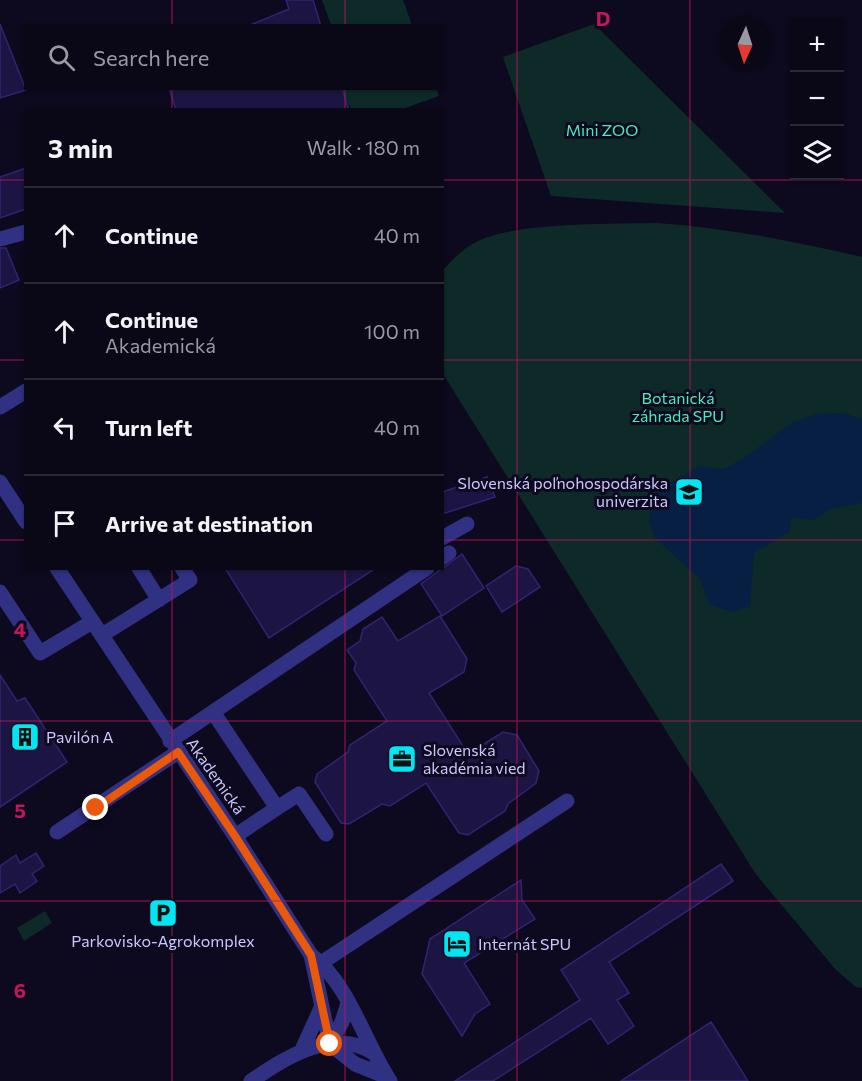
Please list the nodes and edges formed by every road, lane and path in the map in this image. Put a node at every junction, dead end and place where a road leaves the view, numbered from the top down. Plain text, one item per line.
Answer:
1 (24, 233) edge
2 (0, 239) edge
3 (24, 392) edge
4 (0, 407) edge
5 (0, 482) edge
6 (24, 519) edge
7 (467, 524) dead end
8 (444, 537) edge
9 (58, 570) edge
10 (140, 570) edge
11 (183, 570) edge
12 (424, 570) edge
13 (0, 592) edge
14 (159, 600) junction
15 (92, 622) junction
16 (102, 635) junction
17 (213, 712) junction
18 (174, 746) junction
19 (567, 801) dead end
20 (277, 808) junction
21 (57, 832) dead end
22 (326, 834) dead end
23 (235, 836) junction
24 (316, 959) junction
25 (348, 1003) junction
26 (321, 1008) junction
27 (330, 1044) junction
28 (301, 1052) junction
29 (374, 1053) junction
30 (389, 1079) edge
31 (251, 1081) edge

1 - 2 street
3 - 4 street
5 - 6 street
7 - 8 street
9 - 15 street, Akademická
10 - 14 street
11 - 14 street
12 - 17 street
13 - 15 street
14 - 16 street
15 - 16 street, Akademická
16 - 18 street, Akademická
17 - 18 street
17 - 20 street
18 - 21 street
18 - 23 street, Akademická
19 - 24 street
20 - 22 street
20 - 23 street
23 - 24 street, Akademická
24 - 25 street, Akademická
24 - 26 street
25 - 27 street
25 - 29 street, Akademická
26 - 27 street
26 - 28 street
27 - 28 street
27 - 29 street
27 - 30 street
28 - 31 street
29 - 30 street

